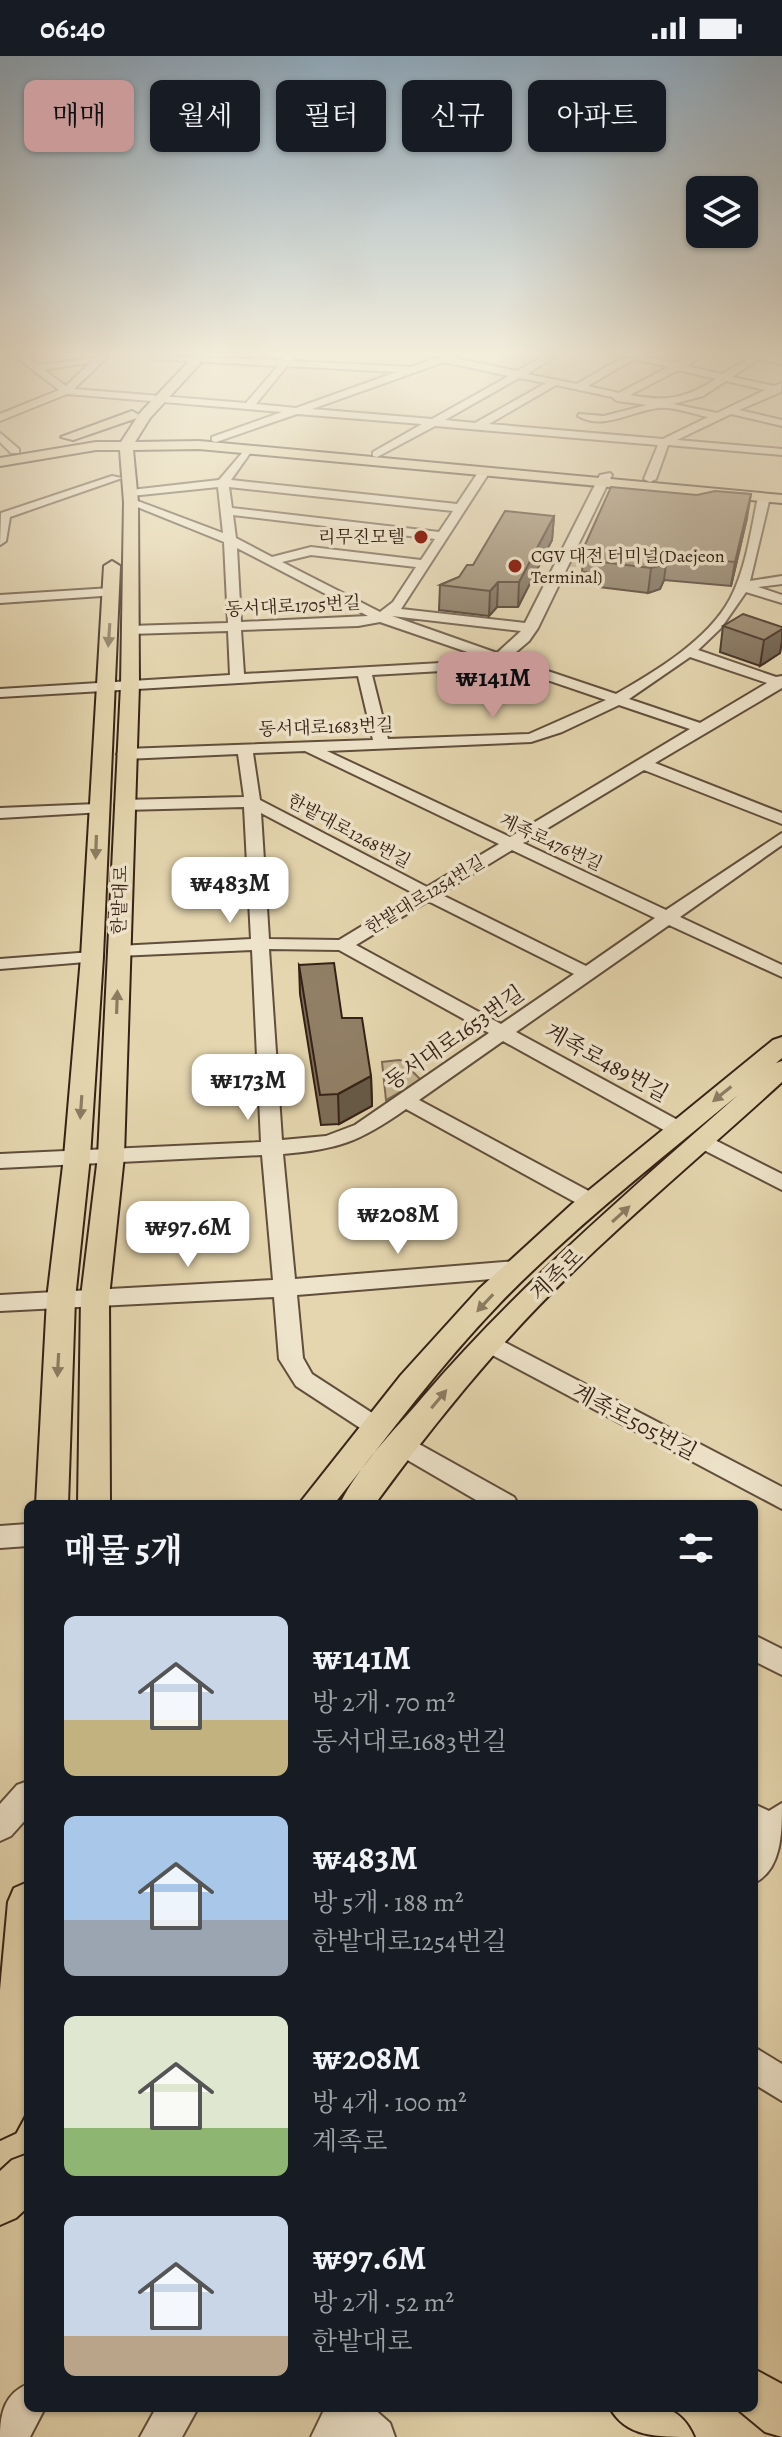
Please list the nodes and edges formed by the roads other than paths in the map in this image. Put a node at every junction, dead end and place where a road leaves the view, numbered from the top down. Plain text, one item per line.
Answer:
1 (95, 467) edge
2 (119, 467) edge
3 (123, 467) edge
4 (235, 467) edge
5 (452, 467) edge
6 (479, 467) edge
7 (653, 467) edge
8 (485, 470) junction
9 (646, 482) junction
10 (223, 483) junction
11 (602, 483) junction
12 (782, 490) edge
13 (131, 498) junction
14 (782, 499) edge
15 (762, 504) junction
16 (317, 507) junction
17 (462, 508) junction
18 (225, 511) junction
19 (3, 516) edge
20 (444, 536) junction
21 (230, 540) junction
22 (349, 540) junction
23 (0, 541) edge
24 (271, 561) junction
25 (425, 564) junction
26 (782, 580) edge
27 (741, 586) junction
28 (111, 592) junction
29 (0, 599) edge
30 (782, 599) edge
31 (386, 615) junction
32 (234, 628) junction
33 (531, 628) junction
34 (129, 630) junction
35 (690, 652) junction
36 (500, 658) junction
37 (364, 671) junction
38 (237, 677) junction
39 (781, 682) edge
40 (130, 685) junction
41 (105, 688) junction
42 (0, 693) edge
43 (616, 699) junction
44 (700, 728) junction
45 (381, 743) junction
46 (305, 745) junction
47 (245, 748) junction
48 (125, 754) junction
49 (641, 763) junction
50 (252, 802) junction
51 (123, 805) junction
52 (97, 809) junction
53 (0, 813) edge
54 (782, 819) edge
55 (782, 838) edge
56 (509, 844) junction
57 (425, 893) junction
58 (666, 918) junction
59 (258, 944) junction
60 (343, 945) junction
61 (118, 951) junction
62 (92, 957) junction
63 (0, 964) edge
64 (782, 972) edge
65 (587, 973) junction
66 (504, 1032) junction
67 (778, 1060) edge
68 (404, 1100) junction
69 (690, 1134) junction
70 (272, 1148) junction
71 (111, 1156) junction
72 (77, 1157) junction
73 (0, 1161) edge
74 (782, 1183) edge
75 (592, 1202) junction
76 (516, 1269) junction
77 (284, 1288) junction
78 (95, 1297) junction
79 (61, 1299) junction
80 (0, 1303) edge
81 (487, 1342) junction
82 (389, 1436) junction
83 (782, 1499) edge
84 (52, 1500) edge
85 (94, 1500) edge
86 (319, 1500) edge
87 (358, 1500) edge
88 (498, 1500) edge
89 (24, 1535) edge
90 (0, 1537) edge
91 (758, 1649) edge
92 (782, 1663) edge
93 (24, 1799) edge
94 (773, 1825) edge
95 (0, 1826) edge
96 (758, 1859) edge
97 (24, 1957) edge
98 (758, 2067) edge
99 (24, 2071) edge
100 (0, 2072) edge
101 (782, 2084) edge
102 (0, 2117) edge
103 (24, 2180) edge
104 (0, 2202) edge
105 (758, 2396) edge
106 (24, 2410) edge
107 (176, 2412) edge
108 (639, 2412) edge
109 (782, 2415) edge
110 (340, 2418) edge
111 (9, 2437) edge
112 (159, 2437) edge
113 (376, 2437) edge
114 (669, 2437) edge

1 - 19 street
2 - 28 main road, 한밭대로
3 - 13 main road, 한밭대로
4 - 10 street
5 - 8 main road
6 - 11 main road
7 - 9 street
8 - 11 main road
8 - 17 street, 동서대로1705번길
9 - 11 main road
9 - 12 main road
9 - 15 main road
10 - 13 street
10 - 16 street
10 - 18 street
11 - 33 street
13 - 21 street
13 - 34 main road, 한밭대로
14 - 15 main road
15 - 27 street, 동서대로1683번길
16 - 17 street
16 - 18 street
16 - 22 street
17 - 20 street, 동서대로1705번길
18 - 21 street
19 - 23 street
20 - 22 street
20 - 25 street, 동서대로1705번길
21 - 24 street, 동서대로1705번길
21 - 32 street
22 - 24 street
22 - 25 street
24 - 31 street, 동서대로1705번길
25 - 31 street, 동서대로1705번길
26 - 27 street
27 - 30 street
27 - 35 street, 동서대로1683번길
28 - 29 street
28 -> 41 main road, 한밭대로
31 - 32 street, 동서대로1705번길
31 - 33 street
31 - 36 street
32 - 34 street, 동서대로1705번길
32 - 38 street
33 - 36 street
34 - 40 main road, 한밭대로
35 - 39 street
35 - 43 street, 동서대로1683번길
36 - 37 street
36 - 43 street
37 - 38 street
37 - 45 street
38 - 40 street
39 - 44 street, 한밭대로1254번길
40 - 41 street
40 - 48 main road, 한밭대로
41 - 42 street
41 - 52 main road, 한밭대로
43 - 44 street
43 - 45 street, 동서대로1683번길
44 - 49 street, 한밭대로1254번길
45 - 46 street, 동서대로1683번길
46 - 47 street, 동서대로1683번길
46 - 56 street, 계족로476번길
47 - 48 street, 동서대로1683번길
47 - 50 street
48 - 51 main road, 한밭대로
49 - 54 street
49 - 56 street, 한밭대로1254번길
50 - 51 street, 한밭대로1268번길
50 - 57 street, 한밭대로1268번길
50 - 59 street
51 - 61 main road, 한밭대로
52 - 53 street
52 -> 62 main road, 한밭대로
55 - 58 street, 동서대로1653번길
56 - 57 street, 한밭대로1254번길
56 - 58 street, 계족로476번길
57 - 60 street, 한밭대로1254번길
57 - 65 street, 한밭대로1268번길
58 - 64 street, 계족로476번길
58 - 65 street, 동서대로1653번길
59 - 60 street, 한밭대로1254번길
59 - 61 street, 한밭대로1254번길
59 - 70 street
60 - 66 street, 계족로489번길
71 -> 61 main road, 한밭대로
62 - 63 street, 한밭대로
62 -> 72 main road, 한밭대로
65 - 66 street, 동서대로1653번길
66 - 68 street, 동서대로1653번길
66 - 69 street, 계족로489번길
67 - 69 main road, 계족로
68 - 70 street, 동서대로1653번길
68 - 75 street
69 - 74 street, 계족로489번길
69 - 75 main road, 계족로
81 -> 69 main road, 계족로
70 - 71 street, 동서대로1653번길
70 - 77 street
71 - 72 street, 동서대로1653번길
71 - 78 main road, 한밭대로
72 - 73 street, 동서대로1653번길
72 - 79 main road, 한밭대로
75 - 76 main road, 계족로
76 - 77 street, 계족로
76 -> 82 main road, 계족로
77 - 78 street
77 - 82 street
78 - 79 street
78 - 85 main road, 한밭대로
79 - 80 street
79 -> 84 main road, 한밭대로
82 -> 81 main road, 계족로
81 - 83 street, 계족로505번길
82 - 86 main road, 계족로
82 - 87 main road, 계족로
82 - 88 street
89 - 90 street
91 - 92 street
93 - 95 street
94 - 96 street
97 - 100 main road
98 - 101 street
99 - 102 main road
103 - 104 main road
105 - 109 main road
106 - 111 street
107 - 112 street
108 - 114 main road
110 - 113 street

